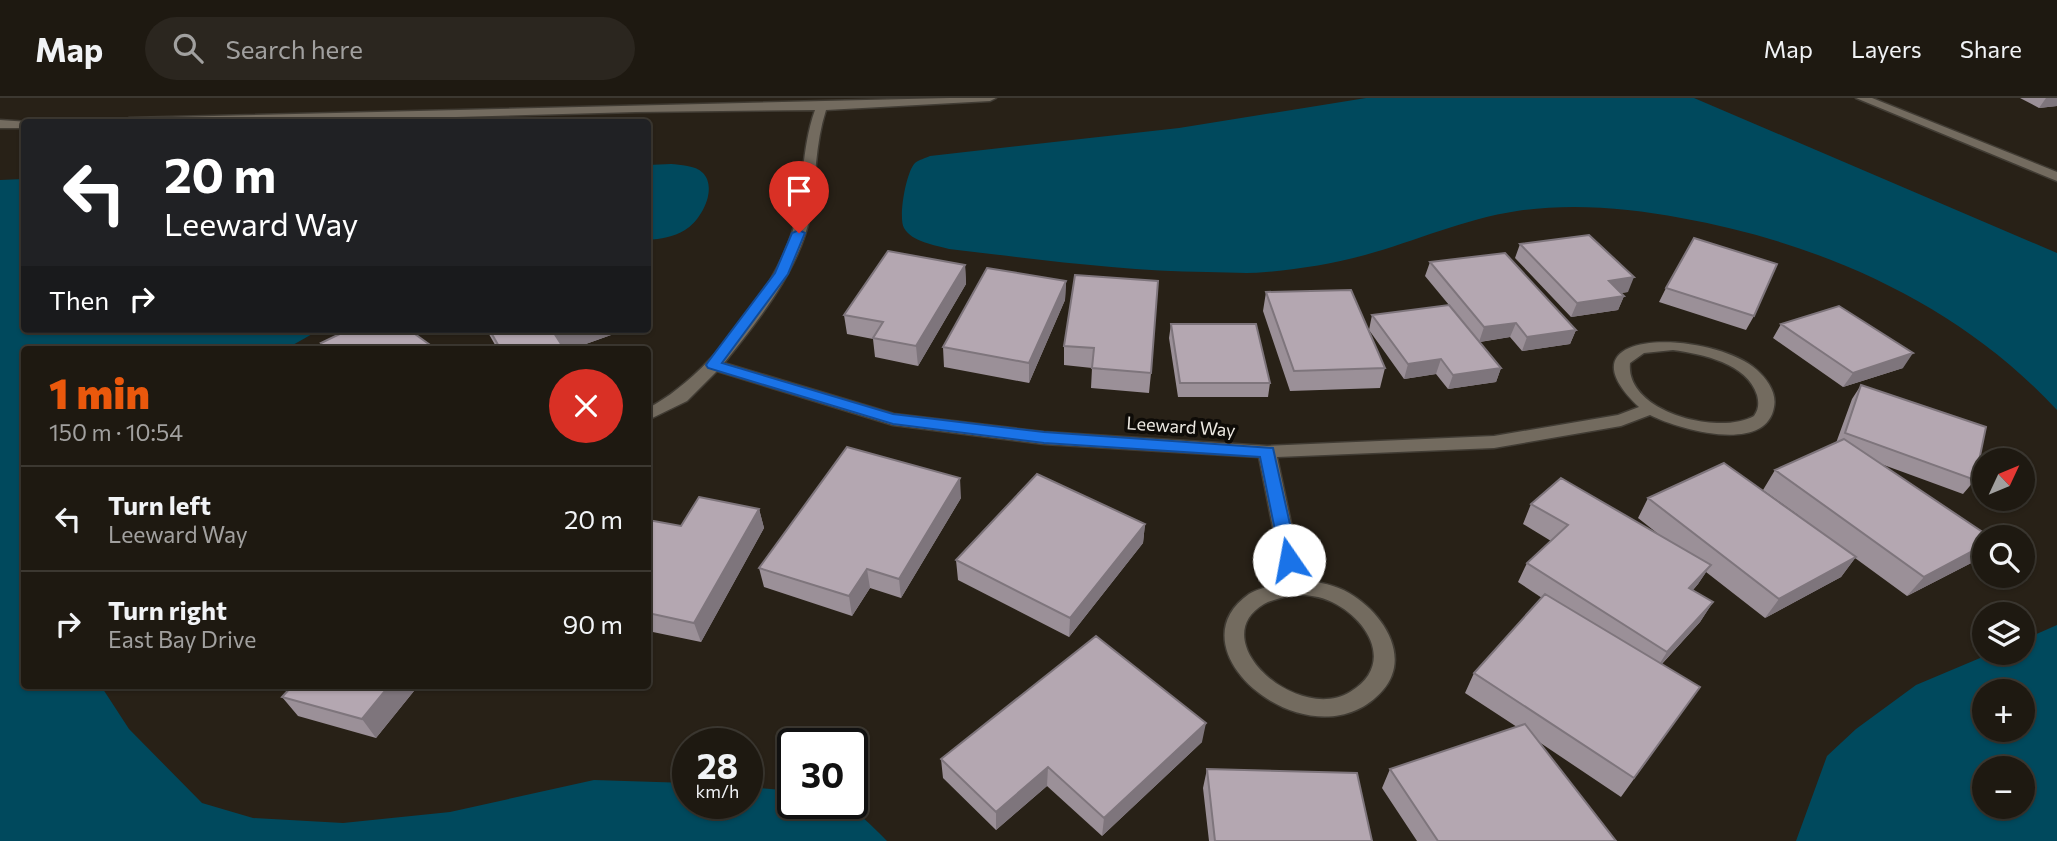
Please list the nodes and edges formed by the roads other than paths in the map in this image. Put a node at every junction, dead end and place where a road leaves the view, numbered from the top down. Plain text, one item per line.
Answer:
1 (990, 98) edge
2 (1862, 98) edge
3 (822, 105) junction
4 (329, 119) edge
5 (0, 124) edge
6 (21, 124) edge
7 (2057, 177) edge
8 (713, 365) junction
9 (1651, 409) junction
10 (651, 413) edge
11 (1267, 452) junction
12 (1295, 587) junction

1 - 3 street
2 - 7 street
3 - 4 street
3 - 8 street
5 - 6 street
8 - 10 street
8 - 11 street, Leeward Way
9 - 9 street
9 - 11 street, Leeward Way
11 - 12 street
12 - 12 street

